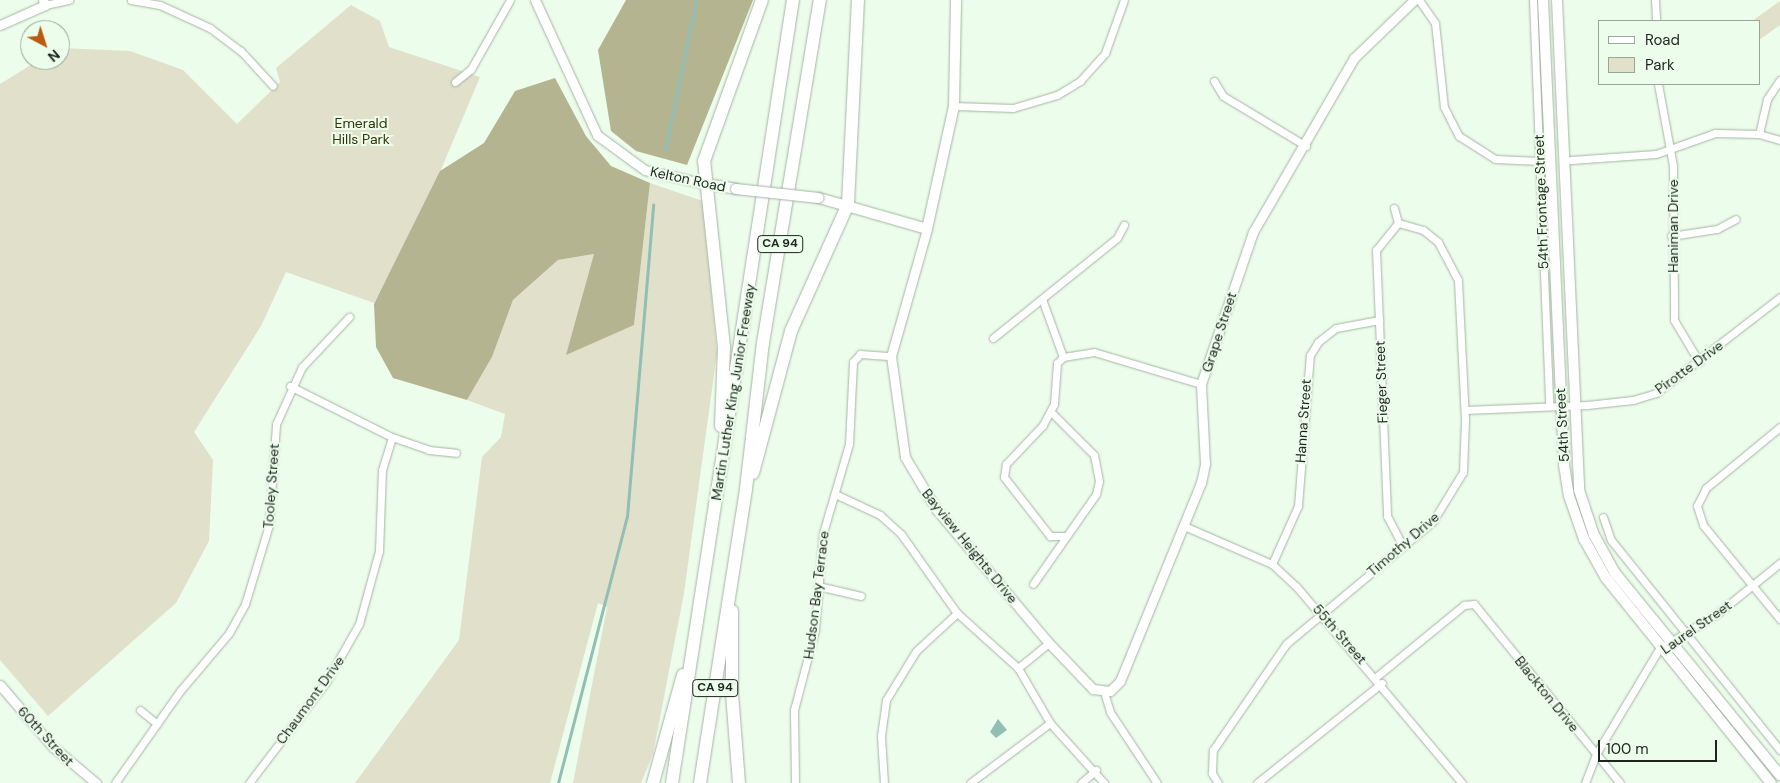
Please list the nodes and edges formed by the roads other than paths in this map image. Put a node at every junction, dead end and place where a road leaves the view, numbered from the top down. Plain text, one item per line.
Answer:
1 (69, 0) edge
2 (131, 0) edge
3 (510, 0) edge
4 (535, 0) edge
5 (762, 0) edge
6 (794, 0) edge
7 (820, 0) edge
8 (858, 0) edge
9 (956, 0) edge
10 (1124, 0) edge
11 (1414, 0) edge
12 (1419, 0) edge
13 (1533, 0) edge
14 (1544, 0) edge
15 (1557, 0) edge
16 (1655, 0) edge
17 (44, 2) edge
18 (1656, 20) edge
19 (0, 25) edge
20 (1780, 80) edge
21 (1214, 81) dead end
22 (455, 82) dead end
23 (1658, 85) edge
24 (273, 86) dead end
25 (954, 106) junction
26 (1759, 134) junction
27 (1780, 140) edge
28 (1306, 146) junction
29 (1670, 148) junction
30 (1571, 160) dead end
31 (1540, 161) junction
32 (706, 184) junction
33 (848, 204) junction
34 (1394, 208) dead end
35 (1736, 219) dead end
36 (1398, 223) junction
37 (1124, 225) dead end
38 (927, 229) junction
39 (1671, 236) junction
40 (1780, 297) edge
41 (1042, 299) junction
42 (349, 317) dead end
43 (1379, 320) junction
44 (993, 338) dead end
45 (891, 356) junction
46 (1063, 357) junction
47 (1699, 362) junction
48 (1202, 384) junction
49 (290, 386) junction
50 (1549, 404) junction
51 (1575, 405) junction
52 (1561, 406) junction
53 (1465, 410) junction
54 (1051, 412) junction
55 (1780, 427) edge
56 (392, 436) junction
57 (456, 453) dead end
58 (719, 483) junction
59 (746, 489) junction
60 (835, 494) junction
61 (1604, 518) dead end
62 (1184, 526) junction
63 (1066, 536) junction
64 (1403, 546) junction
65 (1780, 563) edge
66 (1272, 564) junction
67 (1033, 584) dead end
68 (818, 586) junction
69 (1753, 586) junction
70 (730, 593) junction
71 (861, 596) dead end
72 (957, 612) junction
73 (1322, 612) junction
74 (1780, 619) edge
75 (1684, 632) junction
76 (694, 636) junction
77 (1669, 642) junction
78 (1049, 643) junction
79 (1659, 649) junction
80 (1018, 668) junction
81 (1379, 680) junction
82 (0, 685) edge
83 (1104, 692) junction
84 (140, 710) dead end
85 (1050, 723) junction
86 (157, 724) junction
87 (1780, 750) edge
88 (1596, 754) junction
89 (1096, 770) junction
90 (1780, 775) edge
91 (96, 783) edge
92 (115, 783) edge
93 (249, 783) edge
94 (653, 783) edge
95 (672, 783) edge
96 (700, 783) edge
97 (740, 783) edge
98 (795, 783) edge
99 (884, 783) edge
100 (970, 783) edge
101 (1081, 783) edge
102 (1104, 783) edge
103 (1157, 783) edge
104 (1218, 783) edge
105 (1257, 783) edge
106 (1462, 783) edge
107 (1584, 783) edge
108 (1620, 783) edge
109 (1771, 783) edge

1 - 17 street
2 - 24 street
3 - 22 street
4 - 32 street, Kelton Road
5 - 32 highway
6 - 58 highway, Martin Luther King Junior Freeway / CA 94
7 - 59 highway, Martin Luther King Junior Freeway / CA 94
8 - 33 highway
9 - 25 main road, Bayview Heights Drive
10 - 25 street
11 - 28 street, Grape Street
12 - 31 street
13 - 31 street, 54th Frontage Street
14 - 52 main road, 54th Street
15 - 51 main road, 54th Street
16 - 18 street
17 - 19 street
20 - 26 street
21 - 28 street
23 - 29 street, Haniman Drive
25 - 38 main road, Bayview Heights Drive
26 - 27 street
26 - 29 street
28 - 48 street, Grape Street
29 - 30 street
29 - 39 street, Haniman Drive
31 - 50 street, 54th Frontage Street
32 - 33 main road, Kelton Road, bridge
32 - 58 highway
33 - 38 main road, Kelton Road
33 - 59 highway
34 - 36 street
35 - 39 street
36 - 43 street, Fieger Street
36 - 53 street, Timothy Drive
37 - 41 street
38 - 45 street, Bayview Heights Drive
39 - 47 street, Haniman Drive
40 - 47 street, Pirotte Drive
41 - 44 street
41 - 46 street
42 - 49 street, Tooley Street
43 - 64 street, Fieger Street
43 - 66 street, Hanna Street
45 - 60 street, Hudson Bay Terrace
45 - 78 street, Bayview Heights Drive
46 - 48 street
46 - 54 street
47 - 51 street, Pirotte Drive
48 - 62 street, Grape Street
49 - 56 street
49 - 86 street, Tooley Street
50 - 52 street, Pirotte Drive
50 - 53 street, Pirotte Drive
51 - 52 street, Pirotte Drive
51 - 77 main road, 54th Street
52 - 79 main road, 54th Street
53 - 64 street, Timothy Drive
54 - 63 street
54 - 63 street
55 - 69 street
56 - 57 street
56 - 93 street, Chaumont Drive
58 - 76 highway, Martin Luther King Junior Freeway / CA 94
59 - 70 highway, Martin Luther King Junior Freeway / CA 94
60 - 68 street, Hudson Bay Terrace
60 - 72 street
61 - 75 street
62 - 66 street, 55th Street
62 - 83 street, Grape Street
63 - 67 street
64 - 73 street, Timothy Drive
65 - 69 street, Laurel Street
66 - 73 street, 55th Street
68 - 71 street
68 - 98 street, Hudson Bay Terrace
69 - 74 street
69 - 75 street, Laurel Street
70 - 96 highway, Martin Luther King Junior Freeway / CA 94
70 - 97 highway
72 - 80 street
72 - 99 street
73 - 81 street, 55th Street
73 - 104 street, Timothy Drive
75 - 77 street, Laurel Street
75 - 87 street
76 - 94 highway
76 - 95 highway, Martin Luther King Junior Freeway / CA 94
77 - 79 street, Laurel Street
77 - 90 main road, 54th Street
78 - 80 street
78 - 83 street, Bayview Heights Drive
79 - 88 street, Laurel Street
79 - 109 main road, 54th Street
80 - 85 street
81 - 88 street, Blackton Drive
81 - 105 street
81 - 106 street, 55th Street
82 - 91 street, 60th Street
83 - 103 street
84 - 86 street
85 - 89 street
85 - 100 street
86 - 92 street, Tooley Street
88 - 107 street, Laurel Street
88 - 108 street, Blackton Drive
89 - 101 street
89 - 102 street

